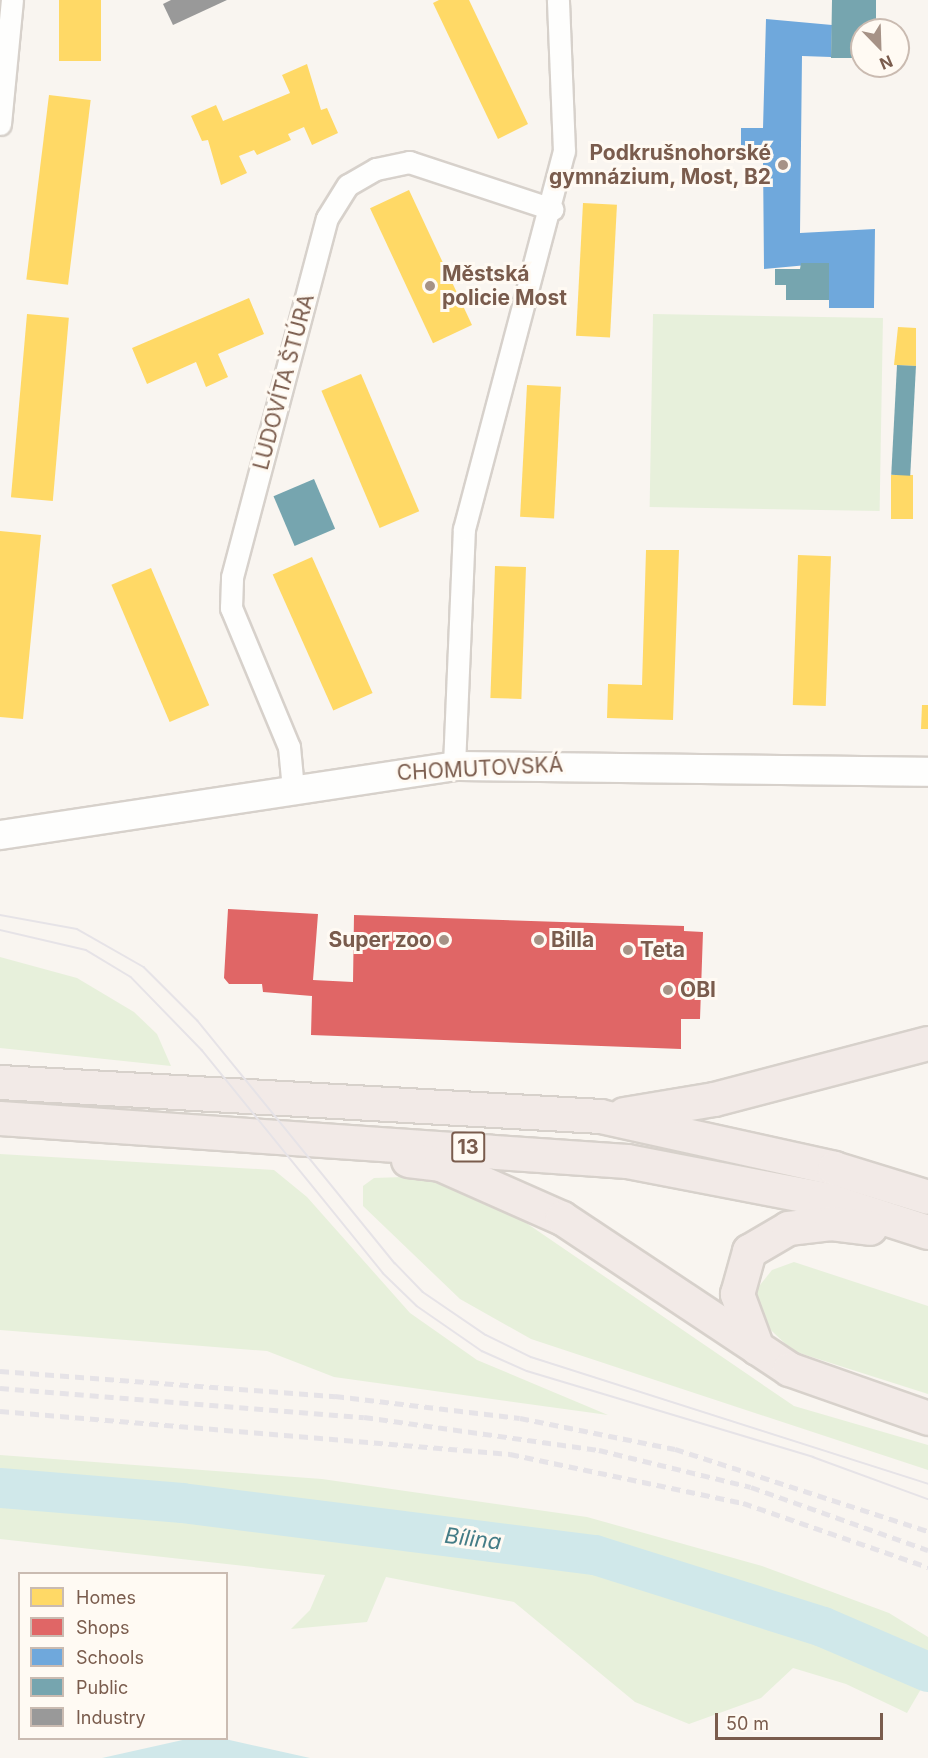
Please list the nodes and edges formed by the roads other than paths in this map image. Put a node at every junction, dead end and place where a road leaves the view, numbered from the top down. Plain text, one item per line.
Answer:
1 (12, 0) edge
2 (558, 0) edge
3 (0, 124) edge
4 (552, 209) junction
5 (454, 766) junction
6 (928, 772) edge
7 (293, 789) junction
8 (0, 835) edge
9 (928, 1043) edge
10 (0, 1082) edge
11 (600, 1116) junction
12 (0, 1118) edge
13 (167, 1130) junction
14 (928, 1197) edge
15 (928, 1232) edge
16 (928, 1240) edge
17 (758, 1348) junction
18 (928, 1418) edge

1 - 3 street
2 - 4 street
4 - 5 street
4 - 7 street, LUDOVÍTA ŠTÚRA
5 - 6 street, CHOMUTOVSKÁ
5 - 7 street, CHOMUTOVSKÁ
7 - 8 street, CHOMUTOVSKÁ
9 - 11 highway
10 - 11 highway, 13
11 - 14 highway, 13
12 - 13 highway, 13
13 - 15 highway, 13
13 - 17 highway
16 - 17 highway
17 - 18 highway

